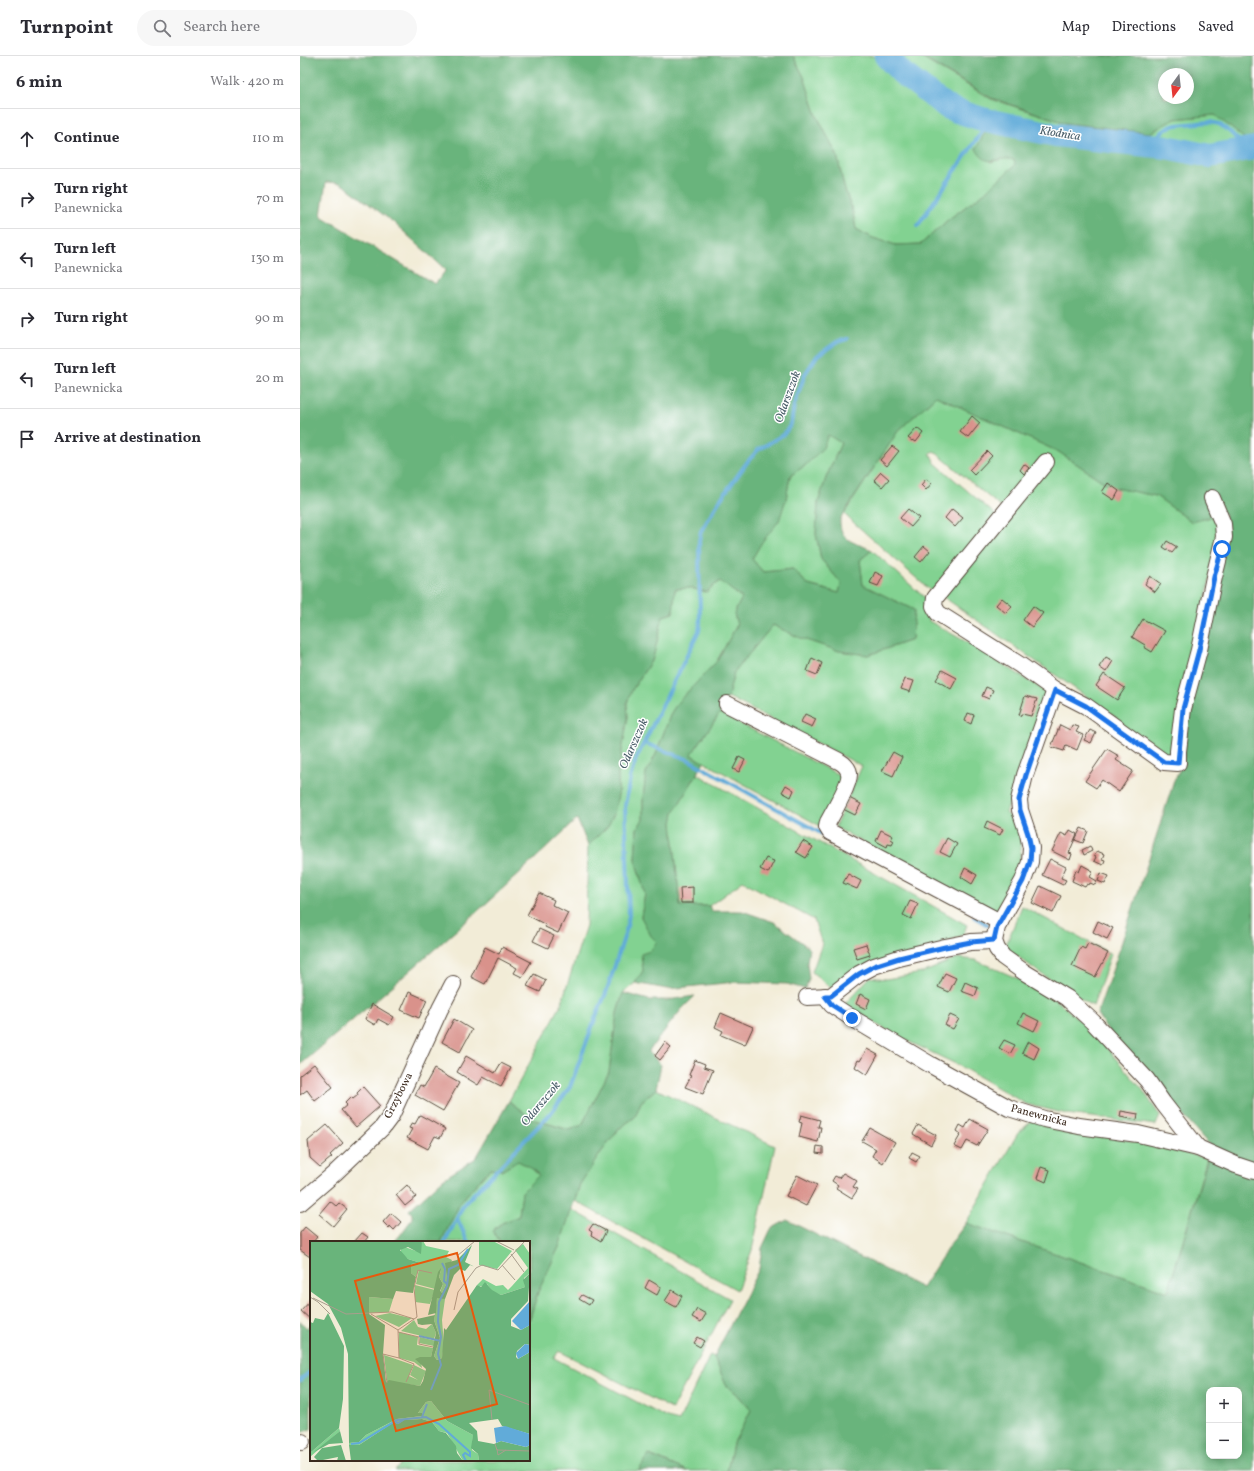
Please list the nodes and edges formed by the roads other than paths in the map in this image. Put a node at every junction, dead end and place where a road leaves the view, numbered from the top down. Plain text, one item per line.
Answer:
1 (1046, 462) dead end
2 (1212, 498) dead end
3 (1055, 690) junction
4 (726, 704) dead end
5 (1000, 922) junction
6 (994, 940) junction
7 (452, 984) dead end
8 (825, 996) junction
9 (807, 997) dead end
10 (1198, 1148) junction
11 (1254, 1171) edge
12 (300, 1203) edge

1 - 3 street
2 - 3 street
3 - 5 street
4 - 5 street
5 - 6 street
6 - 8 street
6 - 10 street
7 - 12 street, Grzybowa
8 - 9 street
8 - 10 street, Panewnicka
10 - 11 street, Panewnicka

